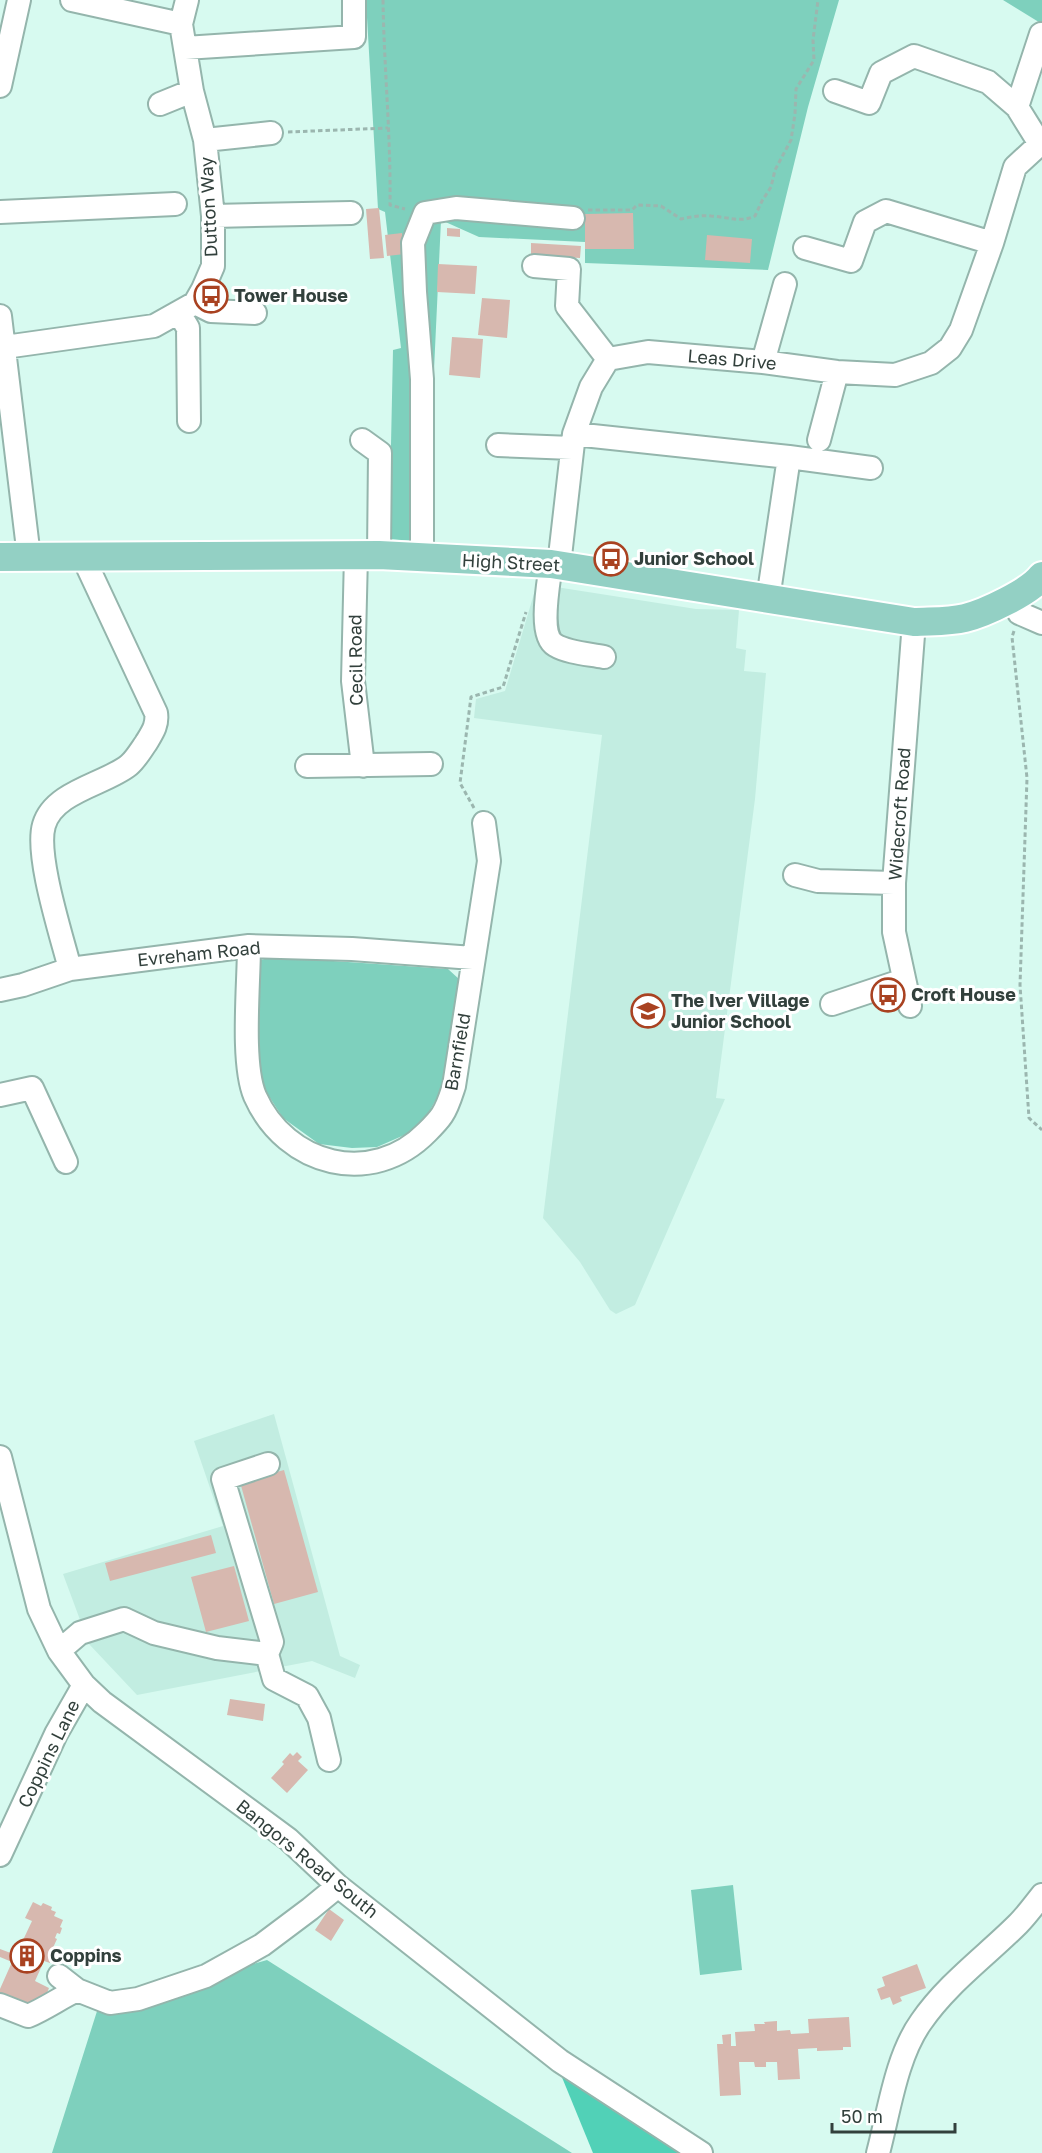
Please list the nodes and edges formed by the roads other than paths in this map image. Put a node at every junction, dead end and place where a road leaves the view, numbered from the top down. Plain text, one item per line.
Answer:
1 (19, 0) edge
2 (72, 0) edge
3 (187, 0) edge
4 (354, 0) edge
5 (181, 24) junction
6 (6, 29) edge
7 (1041, 34) edge
8 (185, 48) junction
9 (0, 86) edge
10 (192, 91) junction
11 (835, 92) dead end
12 (160, 104) dead end
13 (1017, 107) junction
14 (271, 133) road end
15 (205, 140) junction
16 (1041, 143) edge
17 (175, 204) dead end
18 (0, 212) edge
19 (351, 213) dead end
20 (577, 214) road end
21 (213, 216) junction
22 (992, 243) junction
23 (805, 248) dead end
24 (534, 266) dead end
25 (784, 284) dead end
26 (187, 308) junction
27 (255, 313) dead end
28 (0, 316) edge
29 (5, 347) junction
30 (608, 359) junction
31 (763, 362) junction
32 (837, 372) junction
33 (5, 395) edge
34 (189, 421) dead end
35 (362, 440) dead end
36 (819, 440) dead end
37 (573, 441) junction
38 (498, 445) dead end
39 (789, 457) junction
40 (871, 468) dead end
41 (368, 555) junction
42 (0, 556) edge
43 (29, 557) junction
44 (83, 557) junction
45 (422, 557) junction
46 (555, 564) junction
47 (1042, 576) edge
48 (1013, 598) junction
49 (768, 599) junction
50 (914, 622) junction
51 (1042, 623) edge
52 (604, 657) dead end
53 (431, 764) dead end
54 (307, 766) dead end
55 (363, 766) junction
56 (484, 823) dead end
57 (795, 875) dead end
58 (894, 883) junction
59 (249, 946) junction
60 (473, 958) junction
61 (70, 969) junction
62 (904, 980) junction
63 (0, 990) edge
64 (832, 1004) dead end
65 (910, 1006) dead end
66 (0, 1095) edge
67 (66, 1162) dead end
68 (0, 1457) edge
69 (268, 1464) dead end
70 (59, 1651) junction
71 (267, 1654) junction
72 (84, 1685) junction
73 (329, 1760) dead end
74 (0, 1855) edge
75 (338, 1886) junction
76 (1042, 1895) edge
77 (0, 2005) edge
78 (701, 2153) edge
79 (878, 2153) edge

1 - 6 street
2 - 5 street
3 - 5 street
4 - 8 street
5 - 8 street, Dutton Way
6 - 9 street
7 - 13 street
8 - 10 street, Dutton Way
10 - 12 street
10 - 15 street, Dutton Way
11 - 13 street, Leas Drive
13 - 16 street, Leas Drive
14 - 15 street
15 - 21 street, Dutton Way
16 - 22 street, Leas Drive
17 - 18 street
19 - 21 street
20 - 45 street
21 - 26 street, Dutton Way
22 - 23 street
22 - 32 street, Leas Drive
24 - 30 street
25 - 31 street
26 - 27 street
26 - 29 street
26 - 34 street
28 - 29 street
29 - 33 street
30 - 31 street, Leas Drive
30 - 37 street
31 - 32 street, Leas Drive
32 - 36 street
33 - 43 street
35 - 41 street, Cecil Road
37 - 38 street
37 - 39 street
37 - 46 street
39 - 40 street
39 - 49 street
41 - 44 main road, High Street
41 - 45 main road, High Street
41 - 55 street, Cecil Road
42 - 43 main road, High Street
43 - 44 main road, High Street
44 - 61 street
45 - 46 main road, High Street
46 - 49 main road, High Street
46 - 52 street
47 - 48 main road, High Street
48 - 50 main road, High Street
48 - 51 street
49 - 50 main road, High Street
50 - 58 street, Widecroft Road
53 - 55 street
54 - 55 street
56 - 60 street, Barnfield
57 - 58 street
58 - 62 street, Widecroft Road
59 - 60 street, Evreham Road
59 - 60 street, Barnfield
59 - 61 street, Evreham Road
61 - 63 street, Evreham Road
62 - 64 street
62 - 65 street, Widecroft Road
66 - 67 street
68 - 70 street, Bangors Road South
69 - 71 street
70 - 71 street
70 - 72 street, Bangors Road South
71 - 73 street
72 - 74 street, Coppins Lane
72 - 75 street, Bangors Road South
75 - 77 street
75 - 78 street, Bangors Road South
76 - 79 street

